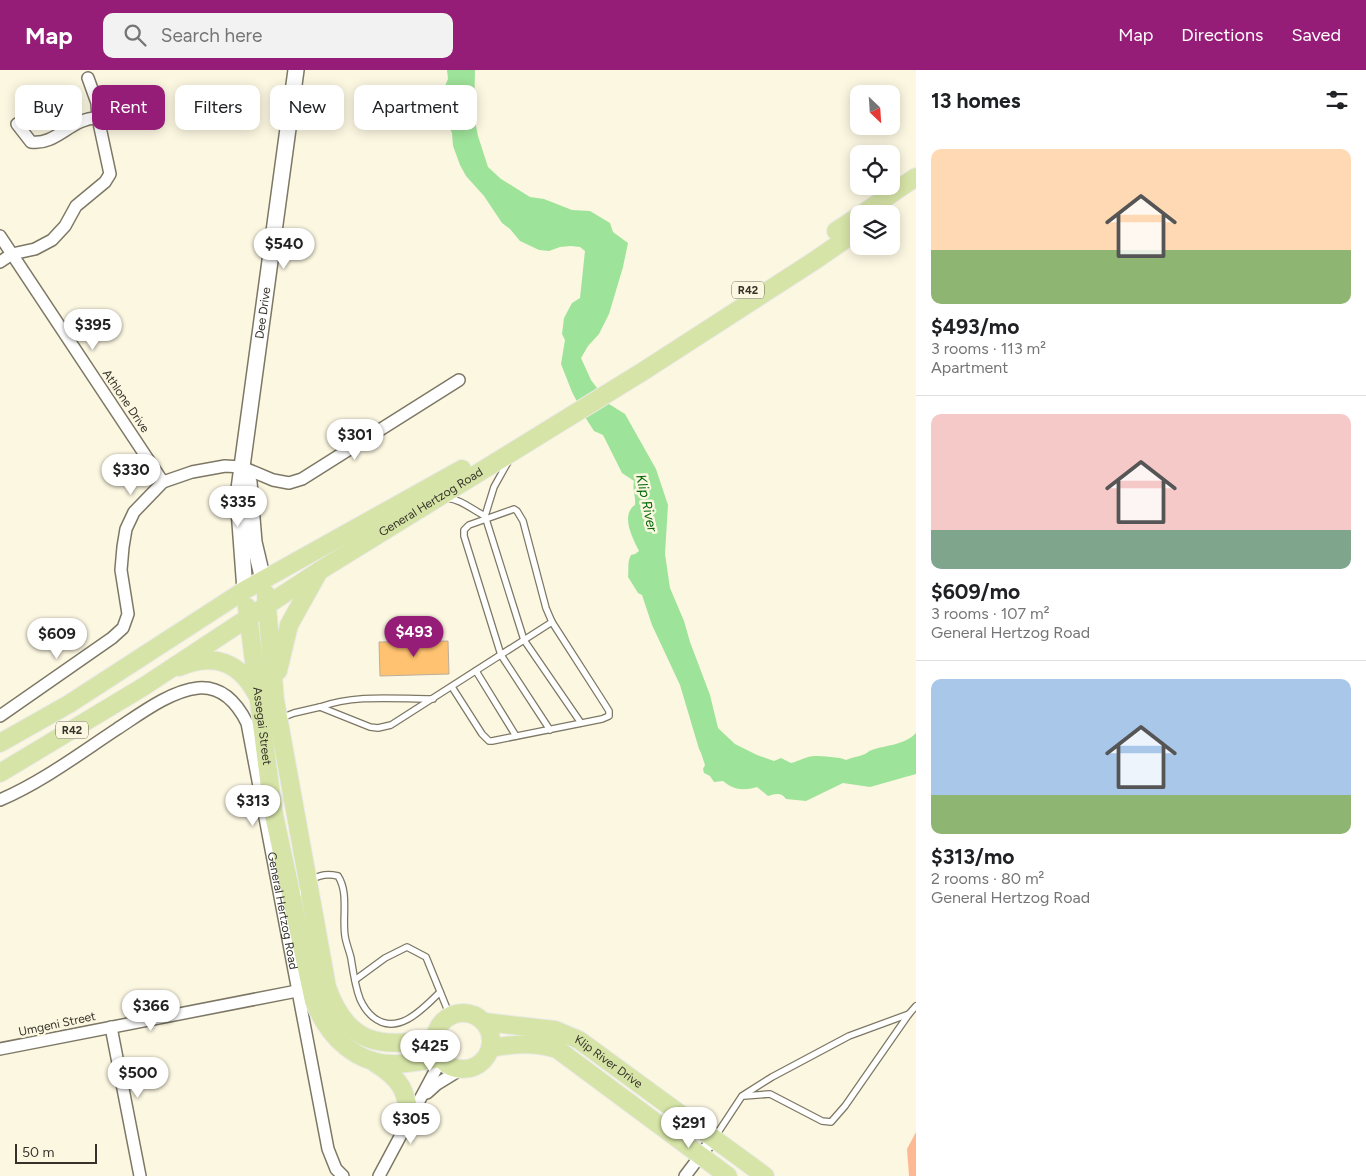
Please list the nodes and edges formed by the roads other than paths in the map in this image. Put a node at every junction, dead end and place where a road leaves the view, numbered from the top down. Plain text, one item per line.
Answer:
1 (296, 70) edge
2 (88, 78) dead end
3 (92, 89) edge
4 (22, 130) edge
5 (64, 130) edge
6 (101, 130) edge
7 (916, 177) edge
8 (916, 190) edge
9 (875, 205) edge
10 (895, 205) edge
11 (850, 222) edge
12 (0, 236) edge
13 (850, 236) edge
14 (12, 254) junction
15 (0, 262) edge
16 (639, 367) junction
17 (460, 380) dead end
18 (550, 422) junction
19 (513, 451) junction
20 (242, 467) junction
21 (164, 482) junction
22 (437, 498) junction
23 (485, 517) junction
24 (319, 570) junction
25 (263, 580) junction
26 (245, 590) junction
27 (267, 604) junction
28 (248, 616) junction
29 (552, 622) junction
30 (524, 640) junction
31 (501, 655) junction
32 (476, 671) junction
33 (156, 678) junction
34 (273, 687) junction
35 (452, 687) junction
36 (260, 699) junction
37 (433, 699) junction
38 (320, 706) junction
39 (0, 716) edge
40 (278, 719) junction
41 (581, 723) junction
42 (264, 730) junction
43 (550, 730) junction
44 (516, 736) junction
45 (0, 743) edge
46 (0, 773) edge
47 (0, 800) edge
48 (308, 882) junction
49 (293, 902) junction
50 (355, 980) junction
51 (297, 991) junction
52 (440, 992) junction
53 (916, 1006) edge
54 (909, 1014) junction
55 (450, 1016) junction
56 (484, 1022) junction
57 (111, 1027) junction
58 (435, 1038) junction
59 (490, 1048) junction
60 (0, 1050) edge
61 (442, 1058) junction
62 (371, 1061) junction
63 (463, 1068) junction
64 (742, 1096) junction
65 (419, 1102) junction
66 (410, 1121) junction
67 (713, 1139) junction
68 (701, 1154) junction
69 (140, 1176) edge
70 (343, 1176) edge
71 (379, 1176) edge
72 (686, 1176) edge
73 (728, 1176) edge
74 (765, 1176) edge

1 - 20 street, Dee Drive
2 - 3 street
4 - 5 street
6 - 14 street
7 - 9 main road
8 - 10 main road
11 - 16 main road, General Hertzog Road / R42
12 - 14 street, Athlone Drive
13 - 16 main road, General Hertzog Road / R42
14 - 15 street
14 - 21 street, Athlone Drive
16 - 18 main road, General Hertzog Road / R42
17 - 20 street
18 - 19 main road, General Hertzog Road / R42
18 - 25 main road, General Hertzog Road / R42
19 - 22 main road, General Hertzog Road / R42
19 - 23 lane
20 - 21 street
20 - 25 street, Dee Drive
20 - 26 street, Dee Drive
21 - 39 street
22 - 23 lane
22 - 24 main road, General Hertzog Road / R42
23 - 29 lane
23 - 30 lane
23 - 31 lane
24 - 27 main road, General Hertzog Road / R42
24 - 34 main road
25 - 26 main road, General Hertzog Road / R42
25 - 27 main road, Assegai Street
26 - 28 main road, Assegai Street
26 - 45 main road, General Hertzog Road / R42
27 - 28 main road, General Hertzog Road / R42
27 - 34 main road, Assegai Street
28 - 33 main road, General Hertzog Road / R42
28 - 36 main road, Assegai Street
29 - 30 lane
29 - 41 lane
30 - 31 lane
30 - 41 lane
31 - 32 lane
31 - 43 lane
32 - 35 lane
32 - 44 lane
33 - 36 main road
33 - 46 main road, General Hertzog Road / R42
34 - 40 main road, Assegai Street
35 - 37 lane
35 - 44 lane
36 - 42 main road, Assegai Street
37 - 38 lane
37 - 38 lane
38 - 40 lane
40 - 42 lane
40 - 48 main road, Assegai Street
41 - 43 lane
42 - 49 main road, Assegai Street
43 - 44 lane
47 - 51 street, General Hertzog Road
48 - 49 lane
48 - 50 lane
48 - 58 main road, Assegai Street
49 - 62 main road, Assegai Street
50 - 52 lane
50 - 52 lane
51 - 57 street, Umgeni Street
51 - 70 street, General Hertzog Road
52 - 55 lane
53 - 54 lane
54 - 64 lane
54 - 64 lane
55 - 56 main road, Klip River Drive
55 - 58 main road
56 - 59 main road
56 - 67 main road, Klip River Drive
57 - 60 street, Umgeni Street
57 - 69 street
58 - 61 main road
59 - 63 main road
59 - 68 main road, Klip River Drive
61 - 62 main road, Assegai Street
61 - 63 main road
61 - 65 street
62 - 66 main road
63 - 65 street
64 - 67 lane
65 - 66 street
66 - 71 street
67 - 68 street
67 - 74 main road, Klip River Drive
68 - 72 street
68 - 73 main road, Klip River Drive

